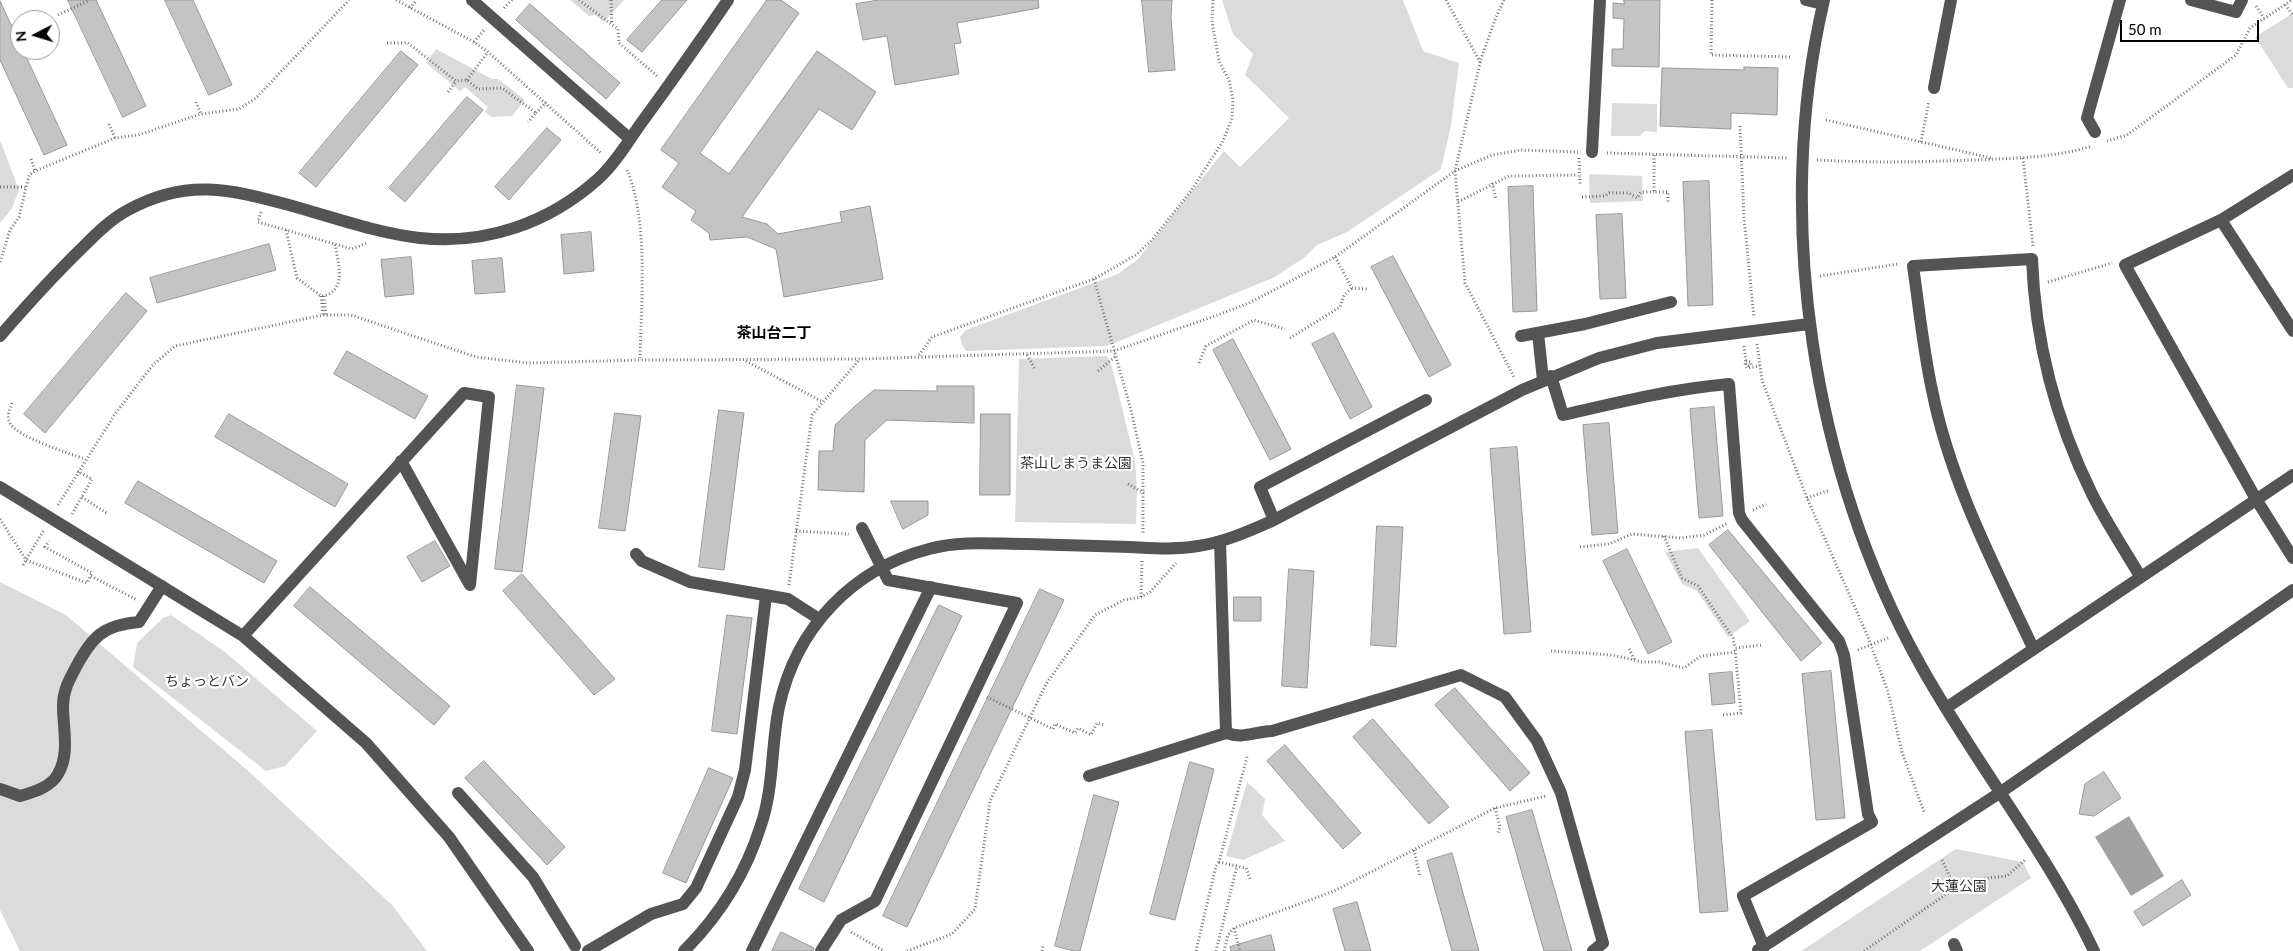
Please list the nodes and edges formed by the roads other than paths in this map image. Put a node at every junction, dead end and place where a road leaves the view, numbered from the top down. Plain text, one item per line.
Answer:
1 (472, 0) edge
2 (728, 0) edge
3 (1600, 0) edge
4 (1806, 0) edge
5 (1951, 0) edge
6 (2120, 0) edge
7 (2191, 0) edge
8 (2242, 0) edge
9 (1824, 2) edge
10 (1932, 92) road end
11 (2095, 132) dead end
12 (630, 139) junction
13 (1592, 152) dead end
14 (2293, 175) edge
15 (2221, 220) junction
16 (1671, 302) dead end
17 (1808, 324) junction
18 (2293, 331) edge
19 (1538, 333) junction
20 (0, 336) edge
21 (1521, 336) dead end
22 (1547, 378) junction
23 (1426, 400) dead end
24 (401, 461) junction
25 (2293, 475) edge
26 (0, 487) edge
27 (2256, 499) junction
28 (1274, 520) junction
29 (864, 531) road end
30 (1220, 541) junction
31 (636, 554) dead end
32 (2293, 558) edge
33 (881, 567) junction
34 (2140, 576) junction
35 (162, 586) junction
36 (931, 587) junction
37 (2293, 590) edge
38 (766, 596) junction
39 (819, 619) junction
40 (243, 636) junction
41 (2033, 648) junction
42 (1946, 708) junction
43 (1226, 734) junction
44 (1089, 776) dead end
45 (0, 789) edge
46 (2001, 792) junction
47 (458, 794) dead end
48 (691, 949) edge
49 (1760, 949) edge
50 (579, 950) edge
51 (528, 951) edge
52 (752, 951) edge
53 (821, 951) edge
54 (1593, 951) edge
55 (2094, 951) edge

1 - 12 street
2 - 12 street
3 - 13 street
4 - 9 street
5 - 10 street
6 - 11 street
7 - 8 street
9 - 17 street
12 - 20 street
14 - 15 street
15 - 18 street
15 - 27 street
16 - 19 street
17 - 22 street
17 - 42 street
19 - 21 street
19 - 22 street
22 - 28 street
22 - 49 street
23 - 28 street
24 - 24 street
24 - 40 street
25 - 27 street
26 - 35 street
27 - 32 street
27 - 34 street
28 - 30 street
29 - 33 street
30 - 33 street
30 - 43 street
31 - 38 street
33 - 36 street
33 - 39 street
34 - 41 street
34 - 41 street
35 - 40 street
35 - 45 street
36 - 52 street
36 - 53 street
37 - 46 street
38 - 39 street
38 - 50 street
39 - 48 street
40 - 51 street
41 - 42 street
42 - 46 street
43 - 44 street
43 - 54 street
46 - 49 street
46 - 55 street
47 - 50 street

